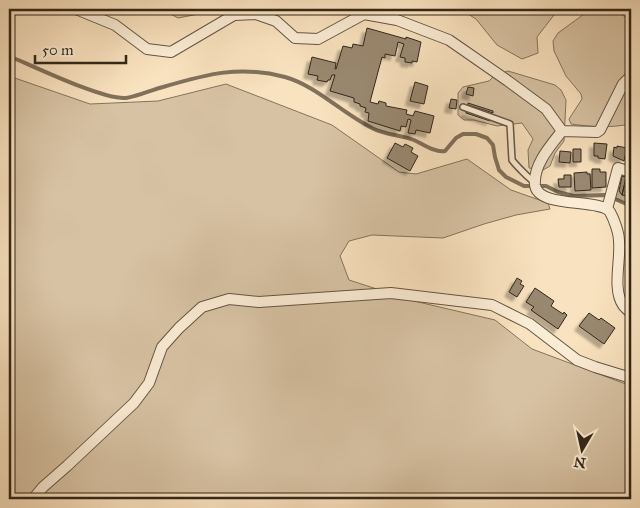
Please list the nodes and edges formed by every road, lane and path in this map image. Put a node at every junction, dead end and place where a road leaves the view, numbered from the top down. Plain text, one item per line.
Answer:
1 (76, 9) edge
2 (631, 76) edge
3 (463, 106) dead end
4 (562, 131) junction
5 (631, 172) edge
6 (536, 186) junction
7 (610, 201) junction
8 (631, 313) edge
9 (631, 378) edge
10 (33, 499) edge

1 - 4 street
2 - 4 street
3 - 6 lane
4 - 6 street
5 - 7 street
6 - 7 street
7 - 8 street
9 - 10 street

